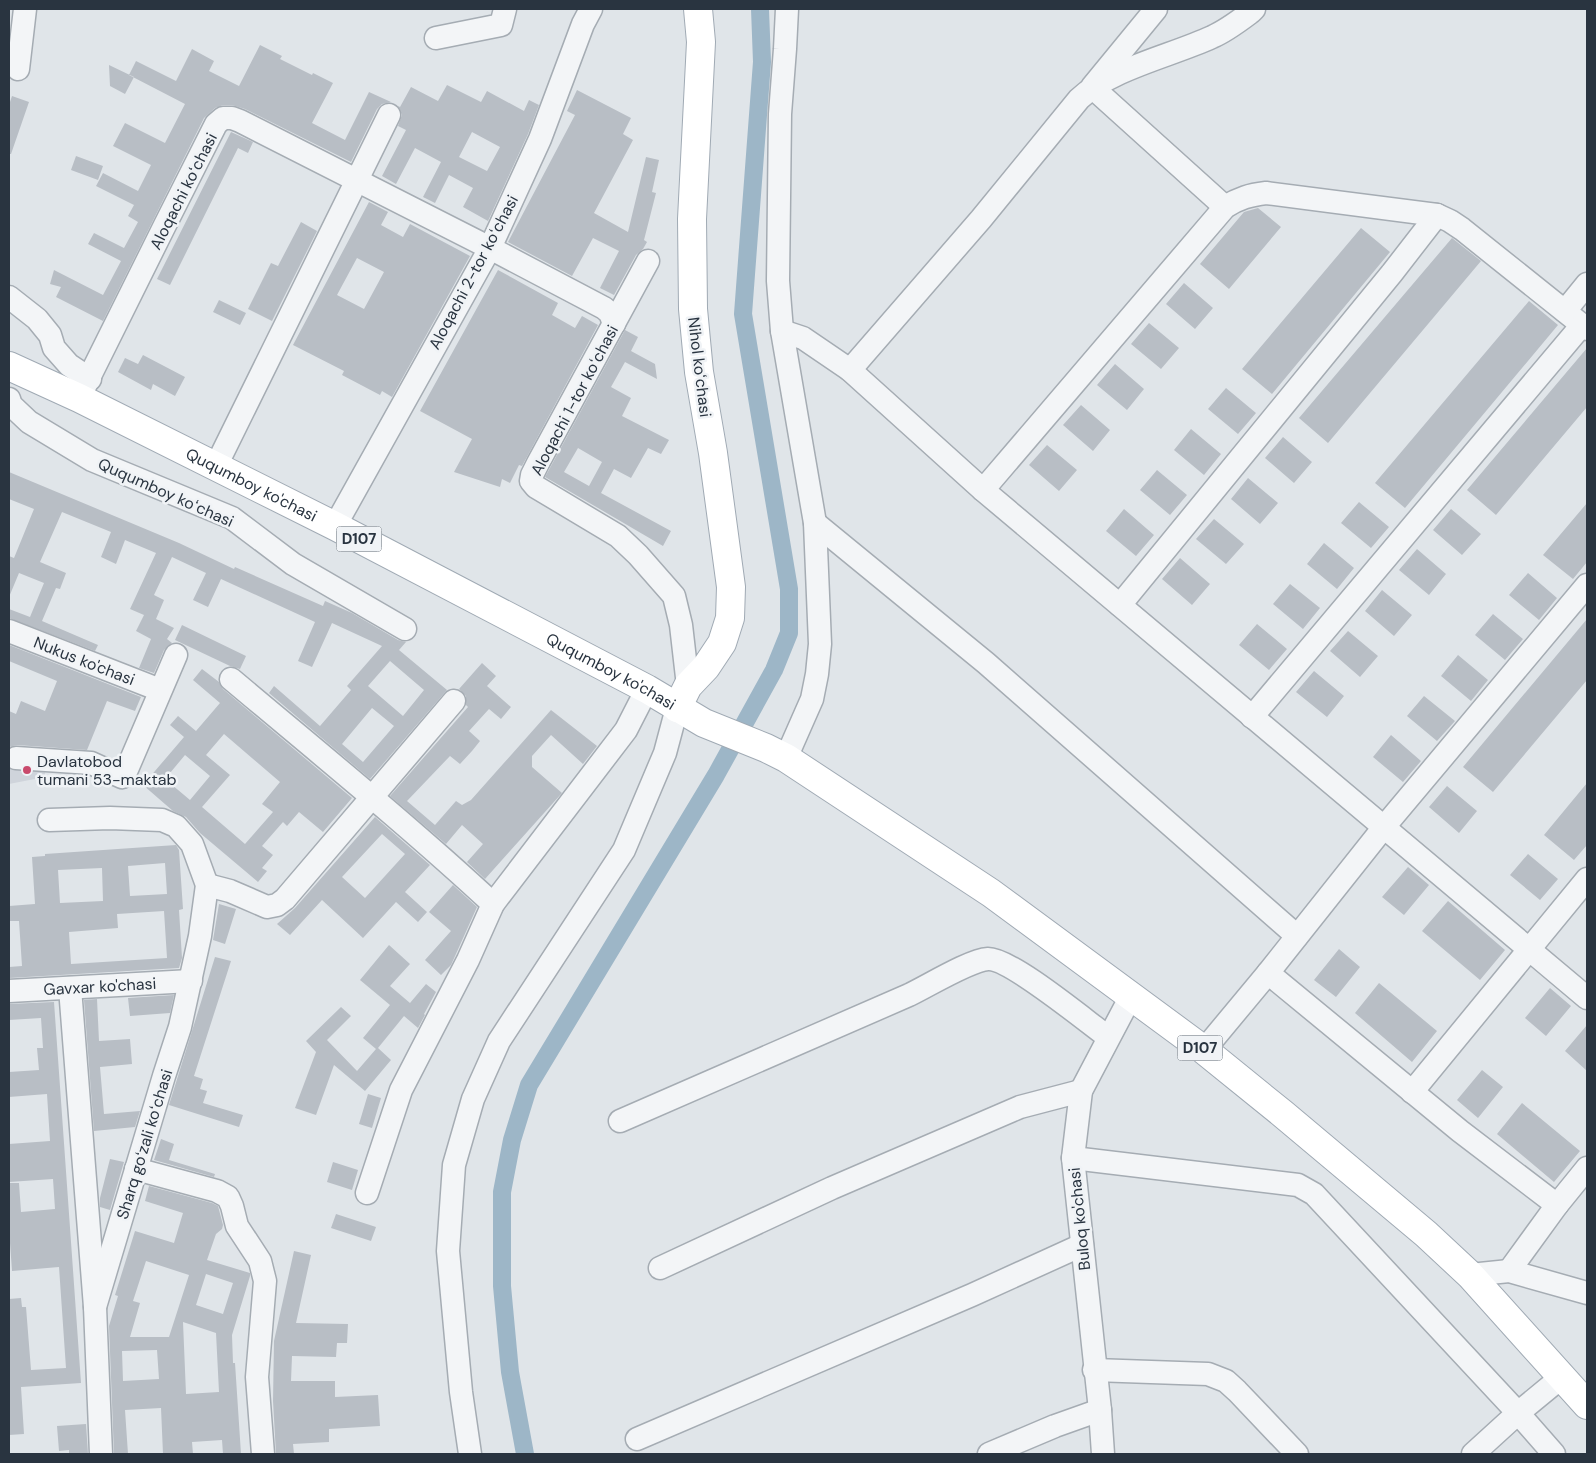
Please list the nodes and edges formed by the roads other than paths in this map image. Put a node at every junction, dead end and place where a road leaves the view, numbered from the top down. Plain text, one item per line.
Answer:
1 (25, 9) edge
2 (505, 9) edge
3 (591, 9) edge
4 (698, 9) edge
5 (787, 9) edge
6 (1156, 9) edge
7 (1254, 9) edge
8 (436, 38) dead end
9 (18, 69) dead end
10 (1092, 88) junction
11 (389, 115) dead end
12 (357, 181) junction
13 (1226, 207) junction
14 (1436, 215) junction
15 (490, 248) junction
16 (648, 261) dead end
17 (1587, 284) edge
18 (9, 297) edge
19 (1565, 311) junction
20 (614, 324) junction
21 (1585, 327) edge
22 (782, 331) junction
23 (9, 366) edge
24 (850, 370) junction
25 (84, 389) junction
26 (9, 399) edge
27 (216, 466) junction
28 (984, 490) junction
29 (815, 523) junction
30 (335, 526) junction
31 (1587, 586) edge
32 (1120, 605) junction
33 (404, 629) dead end
34 (9, 631) edge
35 (176, 655) dead end
36 (231, 679) dead end
37 (647, 689) junction
38 (160, 690) junction
39 (682, 697) junction
40 (454, 701) dead end
41 (1252, 717) junction
42 (776, 753) junction
43 (16, 758) dead end
44 (370, 797) junction
45 (49, 820) dead end
46 (1384, 827) junction
47 (1587, 879) edge
48 (207, 885) junction
49 (494, 904) junction
50 (1297, 936) junction
51 (1529, 949) junction
52 (1268, 973) junction
53 (191, 981) junction
54 (70, 988) junction
55 (9, 991) edge
56 (1131, 996) junction
57 (1587, 998) edge
58 (1108, 1037) junction
59 (1204, 1050) junction
60 (1081, 1091) junction
61 (1412, 1092) junction
62 (620, 1121) dead end
63 (1073, 1158) junction
64 (1587, 1168) edge
65 (136, 1169) junction
66 (367, 1193) dead end
67 (1557, 1205) junction
68 (1082, 1245) junction
69 (660, 1268) dead end
70 (1509, 1271) junction
71 (1470, 1275) junction
72 (1587, 1293) edge
73 (96, 1307) junction
74 (1094, 1370) junction
75 (1563, 1376) junction
76 (1587, 1404) edge
77 (1100, 1410) junction
78 (1518, 1413) junction
79 (637, 1438) dead end
80 (101, 1454) edge
81 (263, 1454) edge
82 (470, 1454) edge
83 (989, 1454) edge
84 (1103, 1454) edge
85 (1297, 1454) edge
86 (1473, 1454) edge
87 (1554, 1454) edge

1 - 9 street
2 - 8 street
3 - 15 street, Aloqachi 2-tor koʻchasi
4 - 39 main road, Nihol koʻchasi
5 - 22 street
6 - 10 street
7 - 10 street
10 - 13 street
10 - 24 street
11 - 12 street
12 - 15 street, Aloqachi koʻchasi
12 - 25 street, Aloqachi koʻchasi
12 - 27 street
13 - 14 street
13 - 28 street
14 - 19 street
14 - 32 street
15 - 20 street, Aloqachi koʻchasi
15 - 30 street, Aloqachi 2-tor koʻchasi
16 - 20 street, Aloqachi 1-tor koʻchasi
17 - 19 street
18 - 25 street
19 - 21 street
20 - 39 street, Aloqachi 1-tor koʻchasi
21 - 41 street
22 - 24 street
22 - 29 street
23 - 25 main road, Ququmboy ko'chasi / D107
24 - 28 street
25 - 27 main road, Ququmboy ko'chasi / D107
26 - 33 street, Ququmboy koʻchasi
27 - 30 main road, Ququmboy ko'chasi / D107
28 - 32 street
29 - 42 street
29 - 50 street
30 - 37 main road, Ququmboy ko'chasi / D107
31 - 46 street
32 - 41 street
34 - 38 street, Nukus ko'chasi
35 - 38 street
36 - 44 street
37 - 39 main road, Ququmboy ko'chasi / D107
37 - 49 street
38 - 43 street
39 - 42 main road, Ququmboy ko'chasi / D107
39 - 82 street
40 - 44 street
41 - 46 street
42 - 56 main road, D107
44 - 48 street
44 - 49 street
45 - 48 street
46 - 50 street
46 - 51 street
47 - 51 street
48 - 53 street, Sharq goʻzali koʻchasi
49 - 66 street
50 - 52 street
51 - 57 street
51 - 61 street
52 - 59 street
52 - 61 street
53 - 54 street, Gavxar ko'chasi
53 - 65 street, Sharq goʻzali koʻchasi
54 - 55 street, Gavxar ko'chasi
54 - 73 street, Sharq goʻzali koʻchasi
56 - 58 street, Buloq ko'chasi
56 - 59 main road, D107
58 - 60 street, Buloq ko'chasi
58 - 62 street
59 - 71 main road, D107
60 - 63 street, Buloq ko'chasi
60 - 69 street
61 - 67 street
63 - 68 street, Buloq ko'chasi
63 - 78 street
64 - 67 street
65 - 73 street, Sharq goʻzali koʻchasi
65 - 81 street
67 - 70 street
68 - 74 street, Buloq ko'chasi
68 - 79 street
70 - 71 street
70 - 72 street
71 - 75 main road, D107
73 - 80 street, Sharq goʻzali koʻchasi
74 - 77 street, Buloq ko'chasi
74 - 85 street
75 - 76 main road, D107
75 - 78 street
77 - 83 street
77 - 84 street, Buloq ko'chasi
78 - 86 street
78 - 87 street

